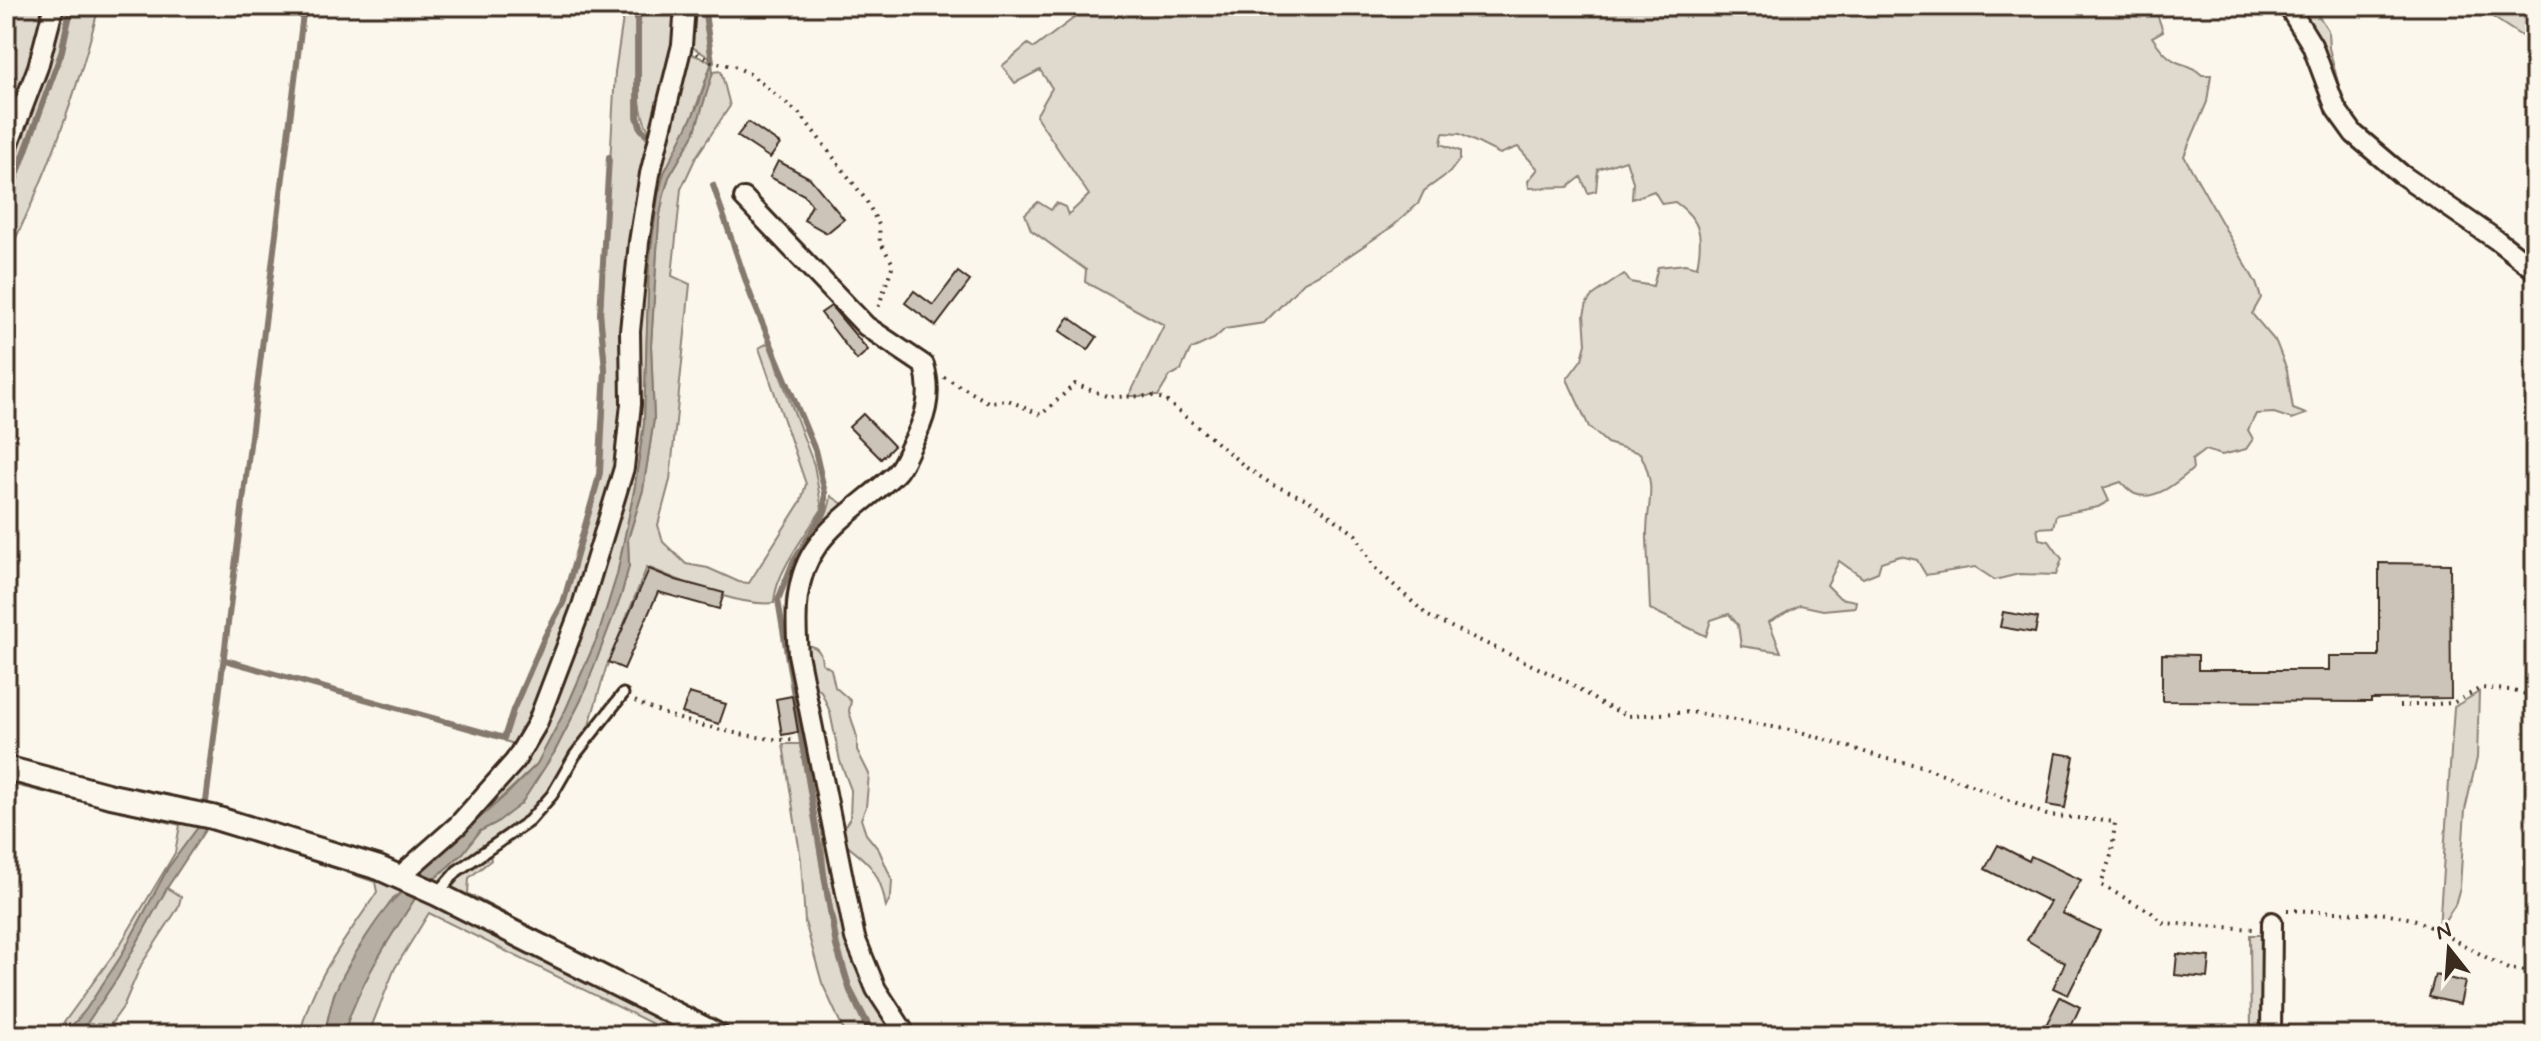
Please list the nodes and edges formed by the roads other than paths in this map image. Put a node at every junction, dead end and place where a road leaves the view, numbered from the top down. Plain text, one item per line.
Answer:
1 (54, 6) edge
2 (685, 6) edge
3 (2288, 6) edge
4 (6, 151) edge
5 (744, 198) dead end
6 (2535, 270) edge
7 (623, 694) road end
8 (6, 768) edge
9 (399, 877) junction
10 (437, 894) junction
11 (2272, 926) road end
12 (717, 1035) edge
13 (906, 1035) edge
14 (2271, 1035) edge

1 - 4 street
2 - 9 street
3 - 6 street
5 - 13 street
7 - 10 lane
8 - 9 street
9 - 10 street
10 - 12 street
11 - 14 street

